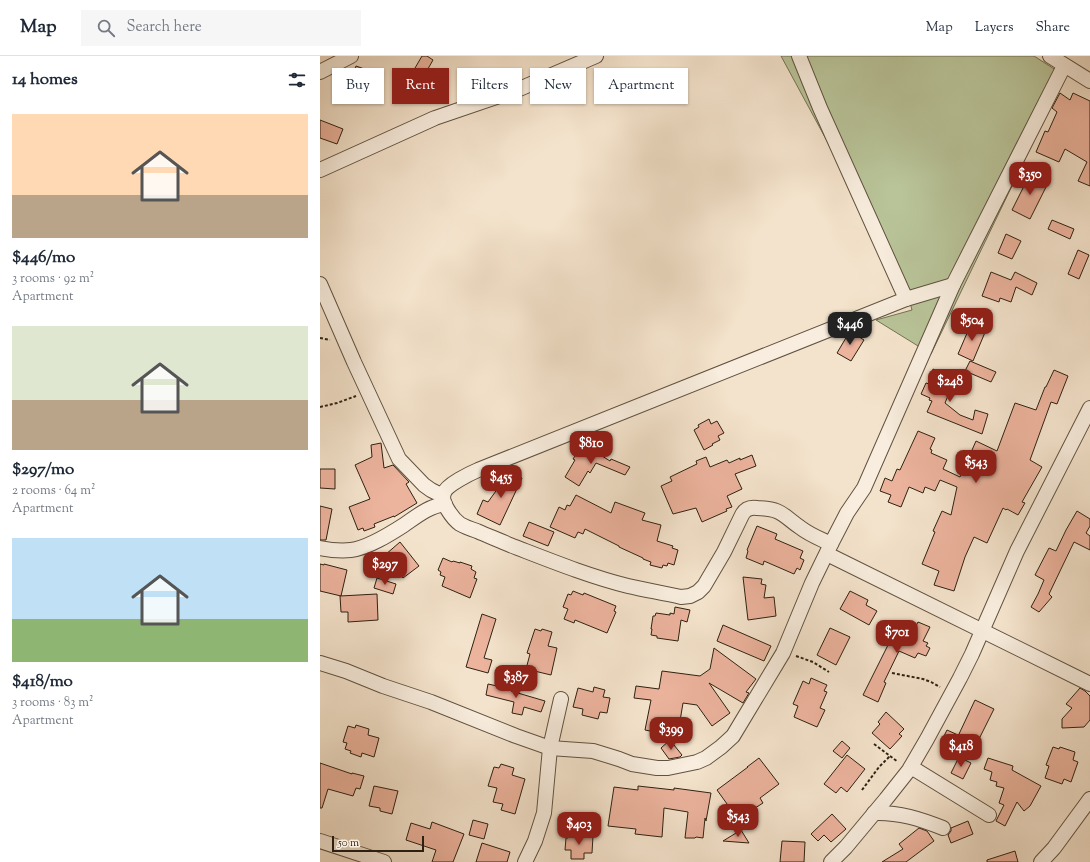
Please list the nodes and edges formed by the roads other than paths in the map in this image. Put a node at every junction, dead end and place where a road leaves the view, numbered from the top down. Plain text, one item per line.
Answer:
1 (351, 56) edge
2 (596, 56) edge
3 (799, 56) edge
4 (1050, 56) edge
5 (1064, 66) junction
6 (320, 72) edge
7 (1090, 81) edge
8 (320, 170) edge
9 (320, 284) edge
10 (953, 285) junction
11 (906, 299) junction
12 (1090, 408) edge
13 (444, 500) junction
14 (320, 548) edge
15 (829, 549) junction
16 (982, 630) junction
17 (320, 663) edge
18 (1090, 684) edge
19 (561, 699) dead end
20 (550, 748) junction
21 (910, 768) junction
22 (1090, 799) edge
23 (874, 813) junction
24 (989, 815) dead end
25 (943, 828) dead end
26 (320, 841) edge
27 (384, 862) edge
28 (525, 862) edge
29 (831, 862) edge
30 (1041, 862) edge

1 - 6 street
2 - 8 street
3 - 11 street
4 - 5 street
5 - 7 street
5 - 10 street
9 - 13 street
10 - 11 street
10 - 15 street
11 - 13 street
12 - 16 street
13 - 14 street
13 - 15 street
15 - 16 street
15 - 20 street
16 - 18 street
16 - 21 street
17 - 20 street
19 - 20 street
20 - 28 street
21 - 23 street
21 - 24 street
22 - 30 street
23 - 25 street
23 - 29 street
26 - 27 street

